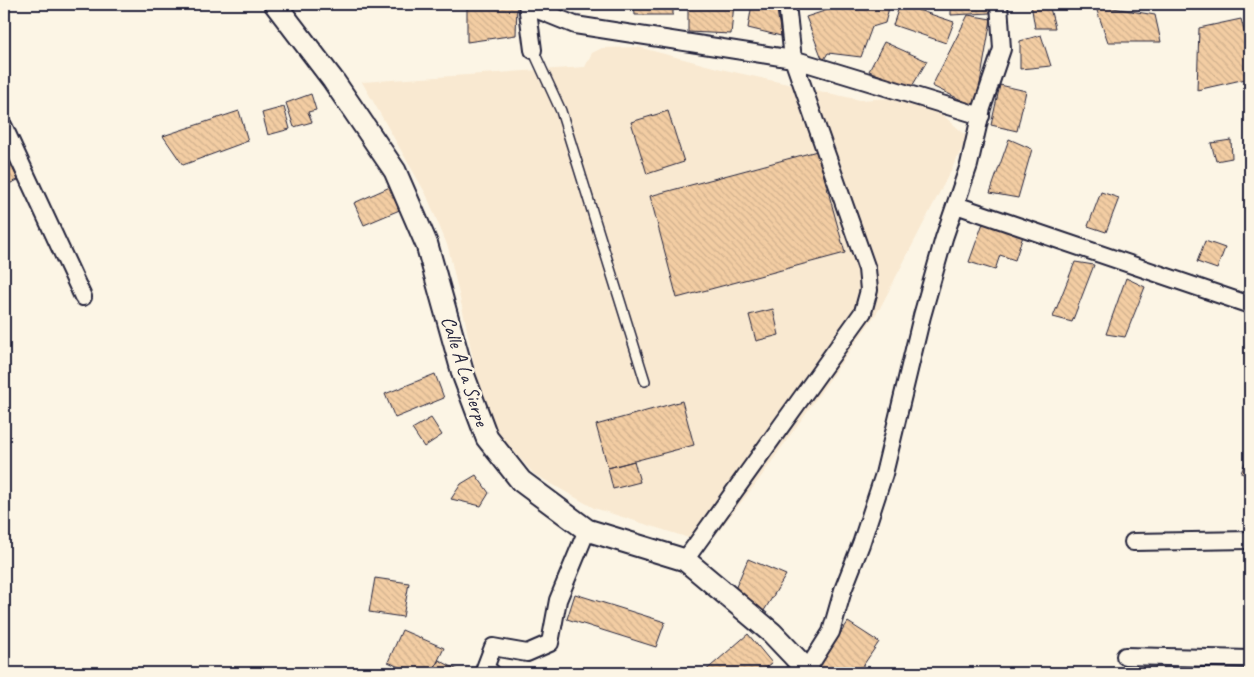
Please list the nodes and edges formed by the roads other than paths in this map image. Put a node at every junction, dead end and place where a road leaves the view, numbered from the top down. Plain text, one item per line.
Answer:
1 (275, 4) edge
2 (787, 4) edge
3 (999, 4) edge
4 (528, 5) edge
5 (533, 50) joint
6 (793, 59) junction
7 (980, 116) junction
8 (4, 128) edge
9 (956, 205) junction
10 (82, 297) dead end
11 (1250, 305) edge
12 (645, 381) dead end
13 (588, 530) junction
14 (1250, 540) edge
15 (1133, 542) dead end
16 (685, 560) junction
17 (1125, 656) dead end
18 (1250, 658) edge
19 (809, 672) edge
20 (492, 673) edge

1 - 13 street, Calle A La Sierpe
2 - 6 street
3 - 7 street
4 - 5 street
4 - 6 street
5 - 12 lane
6 - 7 street
6 - 16 street
7 - 9 street
8 - 10 street
9 - 11 street
9 - 19 street
13 - 16 street, Calle A La Sierpe
13 - 20 street
14 - 15 street
16 - 19 street, Calle A La Sierpe
17 - 18 street

